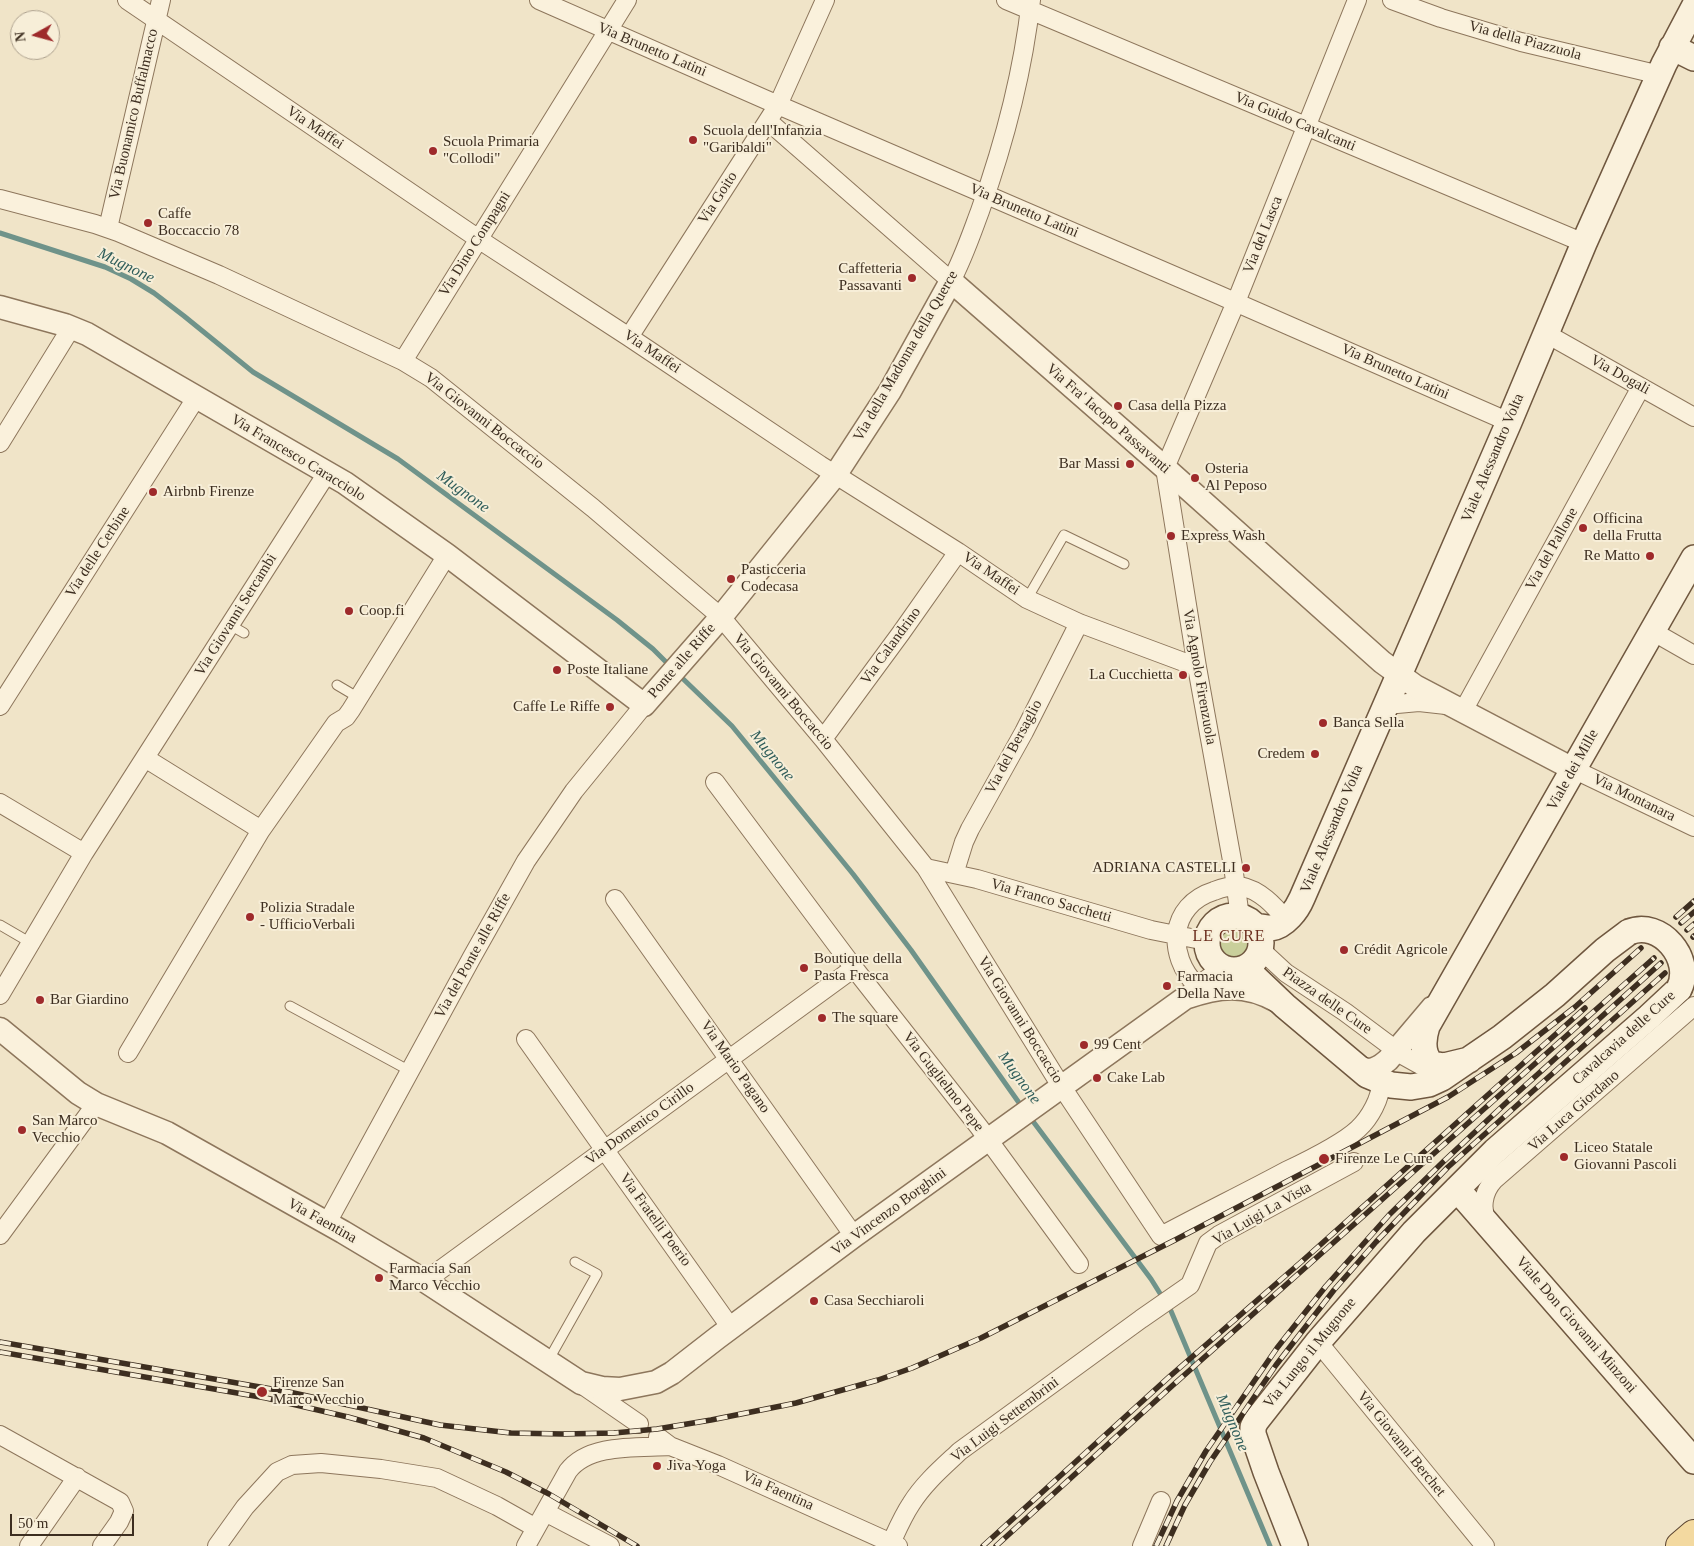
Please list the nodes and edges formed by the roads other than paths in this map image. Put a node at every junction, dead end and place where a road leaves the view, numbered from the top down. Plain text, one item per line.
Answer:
1 (128, 0) edge
2 (161, 0) edge
3 (539, 0) edge
4 (628, 0) edge
5 (824, 0) edge
6 (1006, 0) edge
7 (1357, 0) edge
8 (1392, 0) edge
9 (1030, 5) edge
10 (1694, 7) edge
11 (156, 19) junction
12 (608, 31) junction
13 (1683, 53) edge
14 (1660, 75) junction
15 (778, 105) junction
16 (768, 121) junction
17 (1307, 127) junction
18 (986, 194) junction
19 (0, 199) edge
20 (108, 228) junction
21 (479, 239) junction
22 (1584, 243) junction
23 (950, 281) junction
24 (1236, 302) junction
25 (0, 307) edge
26 (71, 328) junction
27 (1545, 333) junction
28 (629, 337) junction
29 (402, 361) junction
30 (1641, 387) junction
31 (196, 398) junction
32 (1694, 416) edge
33 (1508, 422) junction
34 (0, 443) edge
35 (1165, 468) junction
36 (327, 473) junction
37 (836, 474) junction
38 (958, 552) junction
39 (447, 555) junction
40 (1694, 558) edge
41 (1124, 564) dead end
42 (1027, 599) junction
43 (721, 616) junction
44 (1080, 622) junction
45 (1652, 631) junction
46 (1694, 655) edge
47 (1197, 667) junction
48 (1400, 675) junction
49 (337, 685) dead end
50 (359, 698) junction
51 (649, 699) junction
52 (1386, 705) junction
53 (0, 706) edge
54 (1459, 709) junction
55 (823, 739) junction
56 (145, 758) junction
57 (1574, 769) junction
58 (715, 782) dead end
59 (0, 803) edge
60 (1694, 827) edge
61 (261, 830) junction
62 (84, 853) junction
63 (926, 868) junction
64 (954, 874) junction
65 (1236, 886) junction
66 (615, 899) dead end
67 (1291, 915) junction
68 (0, 925) edge
69 (1176, 936) junction
70 (1206, 941) junction
71 (31, 943) junction
72 (1245, 946) junction
73 (854, 968) junction
74 (1449, 987) junction
75 (1191, 992) junction
76 (0, 995) edge
77 (1687, 997) edge
78 (290, 1006) dead end
79 (1285, 1006) junction
80 (0, 1029) edge
81 (526, 1039) dead end
82 (1396, 1051) junction
83 (128, 1053) dead end
84 (730, 1059) junction
85 (1469, 1060) junction
86 (1357, 1066) junction
87 (1442, 1066) junction
88 (410, 1071) junction
89 (1381, 1082) junction
90 (1062, 1087) junction
91 (96, 1104) junction
92 (996, 1135) junction
93 (604, 1150) junction
94 (1354, 1162) dead end
95 (1457, 1190) junction
96 (327, 1223) junction
97 (1491, 1228) junction
98 (0, 1235) edge
99 (854, 1236) junction
100 (575, 1262) dead end
101 (1079, 1264) dead end
102 (425, 1281) junction
103 (1142, 1319) joint
104 (731, 1328) junction
105 (1318, 1342) junction
106 (548, 1362) junction
107 (580, 1383) junction
108 (639, 1424) dead end
109 (0, 1434) edge
110 (1694, 1461) edge
111 (77, 1477) junction
112 (1161, 1501) dead end
113 (545, 1512) junction
114 (536, 1528) junction
115 (1694, 1534) edge
116 (894, 1544) edge
117 (28, 1546) edge
118 (102, 1546) edge
119 (217, 1546) edge
120 (526, 1546) edge
121 (610, 1546) edge
122 (1142, 1546) edge
123 (1295, 1546) edge
124 (1485, 1546) edge
125 (1680, 1546) edge

1 - 11 street, Via Maffei
2 - 11 street, Via Buonamico Buffalmacco
3 - 12 street, Via Brunetto Latini
4 - 12 street, Via Dino Compagni
5 - 15 street, Via Goito
6 - 9 street, Via Guido Cavalcanti
7 - 17 street, Via del Lasca
8 - 14 street, Via della Piazzuola
9 - 17 street, Via Guido Cavalcanti
9 - 18 street, Via della Madonna della Querce
10 - 13 main road, Viale Alessandro Volta
11 - 20 street, Via Buonamico Buffalmacco
11 - 21 street, Via Maffei
12 - 15 street, Via Brunetto Latini
12 - 21 street, Via Dino Compagni
13 - 14 main road, Viale Alessandro Volta
14 - 22 main road, Viale Alessandro Volta
15 - 16 street, Via Goito
15 - 18 street, Via Brunetto Latini
16 - 23 street, Via Fra' Iacopo Passavanti
16 - 28 street, Via Goito
17 - 22 street, Via Guido Cavalcanti
17 - 24 street, Via del Lasca
18 - 23 street, Via della Madonna della Querce
18 - 24 street, Via Brunetto Latini
19 - 20 street, Via Giovanni Boccaccio
20 - 29 street, Via Giovanni Boccaccio
21 - 28 street, Via Maffei
21 - 29 street, Via Dino Compagni
22 - 27 main road, Viale Alessandro Volta
23 - 35 street, Via Fra' Iacopo Passavanti
23 - 37 street, Via della Madonna della Querce
24 - 33 street, Via Brunetto Latini
24 - 35 street, Via del Lasca
25 - 26 street, Via Francesco Caracciolo
26 - 31 street, Via Francesco Caracciolo
26 - 34 street
27 - 30 street, Via Dogali
27 - 33 main road, Viale Alessandro Volta
28 - 37 street, Via Maffei
29 - 43 street, Via Giovanni Boccaccio
30 - 32 street, Via Dogali
30 - 54 street, Via del Pallone
31 - 36 street, Via Francesco Caracciolo
31 - 53 street, Via delle Cerbine
33 - 48 main road, Viale Alessandro Volta
35 - 47 street, Via Agnolo Firenzuola
35 - 48 street, Via Fra' Iacopo Passavanti
36 - 39 street, Via Francesco Caracciolo
36 - 56 street, Via Giovanni Sercambi
37 - 38 street, Via Maffei
37 - 43 street, Via della Madonna della Querce
38 - 42 street, Via Maffei
38 - 55 street, Via Calandrino
39 - 50 street
39 - 51 street, Via Francesco Caracciolo
40 - 45 main road, Viale dei Mille
41 - 42 lane
42 - 44 street, Via Maffei
43 - 51 street, Ponte alle Riffe
43 - 55 street, Via Giovanni Boccaccio
44 - 47 street, Via Maffei
44 - 64 street, Via del Bersaglio
45 - 46 street
45 - 57 main road, Viale dei Mille
47 - 65 street, Via Agnolo Firenzuola
48 - 52 main road, Viale Alessandro Volta
48 - 54 street, Via Fra' Iacopo Passavanti
49 - 50 lane
50 - 61 street
51 - 88 street, Via del Ponte alle Riffe
52 - 54 street, Via Fra' Iacopo Passavanti
52 - 67 main road, Viale Alessandro Volta
54 - 57 street, Via Fra' Iacopo Passavanti
55 - 63 street, Via Giovanni Boccaccio
56 - 61 street
56 - 62 street, Via Giovanni Sercambi
57 - 60 street, Via Montanara
57 - 74 main road, Viale dei Mille
58 - 73 street, Via Guglielmo Pepe
59 - 62 street
61 - 83 street
62 - 71 street, Via Giovanni Sercambi
63 - 64 street, Via Franco Sacchetti
63 - 90 street, Via Giovanni Boccaccio
64 - 69 street, Via Franco Sacchetti
65 - 67 street
65 - 69 street
65 - 72 street
66 - 84 street, Via Mario Pagano
67 - 72 main road
68 - 71 lane
69 - 70 street
69 - 75 street
70 - 72 main road, Piazza delle Cure
70 - 72 main road
71 - 76 street, Via Giovanni Sercambi
72 - 75 street
72 - 79 main road, Piazza delle Cure
72 - 82 street, Piazza delle Cure
73 - 84 street, Via Domenico Cirillo
73 - 92 street, Via Guglielmo Pepe
74 - 82 street
74 - 87 main road
75 - 79 street, Piazza delle Cure
75 - 90 street, Via Vincenzo Borghini
77 - 85 main road, Cavalcavia delle Cure, bridge
77 - 95 main road, Cavalcavia delle Cure
77 - 97 street, Via Luca Giordano
78 - 88 lane
79 - 86 main road, Piazza delle Cure
80 - 91 street, Via Faentina
81 - 93 street, Via Fratelli Poerio
82 - 86 street
82 - 87 street, Piazza delle Cure
84 - 93 street, Via Domenico Cirillo
84 - 99 street, Via Mario Pagano
85 - 87 main road, Piazza delle Cure
85 - 89 main road, Piazza delle Cure
86 - 89 main road, Piazza delle Cure
88 - 96 street, Via del Ponte alle Riffe
89 - 90 street, Via Giovanni Boccaccio
90 - 92 street, Via Vincenzo Borghini
91 - 96 street, Via Faentina
91 - 98 street
92 - 99 street, Via Vincenzo Borghini
92 - 101 street, Via Guglielmo Pepe
93 - 102 street, Via Domenico Cirillo
93 - 104 street, Via Fratelli Poerio
94 - 103 street, Via Luigi La Vista
95 - 97 main road, Viale Don Giovanni Minzoni
95 - 105 main road, Via Lungo il Mugnone
96 - 102 street, Via Faentina
97 - 110 main road, Viale Don Giovanni Minzoni
99 - 104 street, Via Vincenzo Borghini
100 - 106 lane
102 - 106 street, Via Faentina
103 - 116 street, Via Luigi Settembrini
104 - 107 street, Via Vincenzo Borghini
105 - 123 main road, Via Lungo il Mugnone
105 - 124 street, Via Giovanni Berchet
106 - 107 street, Via Faentina
107 - 108 street, Via Faentina
109 - 111 street
111 - 117 street
111 - 118 street
112 - 122 street
113 - 114 street
113 - 116 street, Via Faentina
113 - 121 street
114 - 119 street
114 - 120 street
115 - 125 main road

